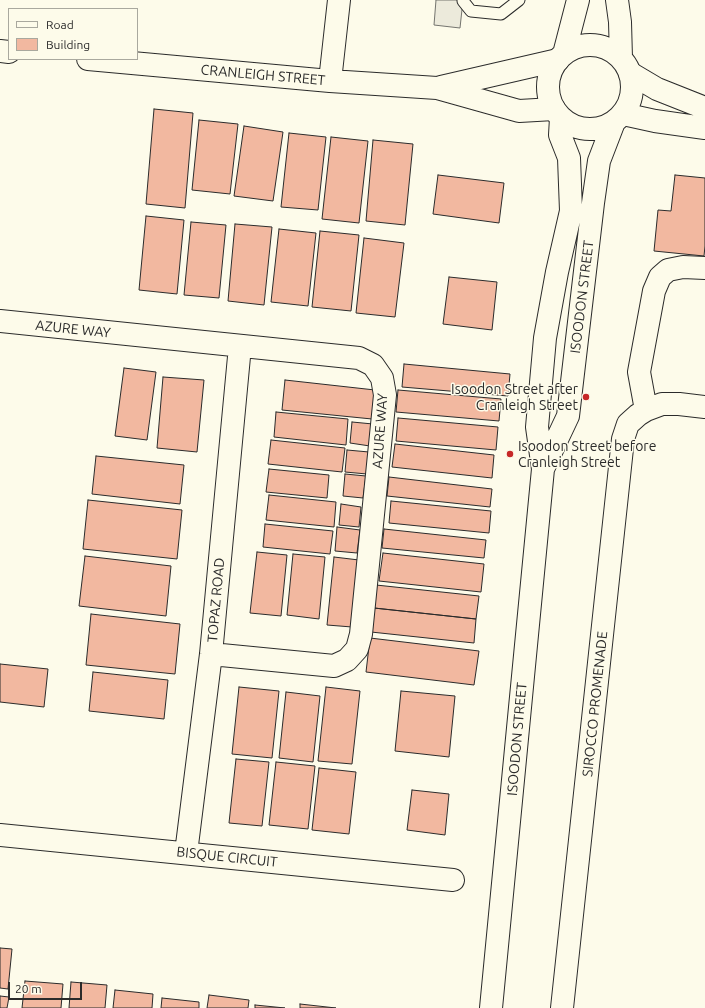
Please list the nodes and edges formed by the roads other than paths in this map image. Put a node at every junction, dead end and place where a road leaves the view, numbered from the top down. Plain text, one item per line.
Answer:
1 (339, 0) edge
2 (463, 0) edge
3 (519, 0) edge
4 (578, 0) edge
5 (617, 0) edge
6 (561, 57) junction
7 (99, 60) edge
8 (625, 66) junction
9 (330, 81) junction
10 (437, 88) junction
11 (705, 108) edge
12 (557, 113) junction
13 (618, 118) junction
14 (705, 128) edge
15 (705, 268) edge
16 (0, 321) edge
17 (240, 346) junction
18 (705, 407) edge
19 (646, 410) junction
20 (543, 470) junction
21 (211, 654) junction
22 (0, 835) edge
23 (186, 853) junction
24 (453, 880) dead end
25 (491, 1008) edge
26 (562, 1008) edge

1 - 9 street
2 - 3 lane
4 - 6 street, ISOODON STREET
5 - 8 street, ISOODON STREET
6 - 8 street
6 - 10 street, CRANLEIGH STREET
6 - 12 street, ISOODON STREET
7 - 9 street, CRANLEIGH STREET
8 - 11 street
8 - 13 street, ISOODON STREET
9 - 10 street, CRANLEIGH STREET
10 - 12 street, CRANLEIGH STREET
12 - 13 street
12 - 20 street, ISOODON STREET
13 - 14 street
13 - 20 street, ISOODON STREET
15 - 19 street
16 - 17 street, AZURE WAY
17 - 21 street, TOPAZ ROAD
17 - 21 street, AZURE WAY
18 - 19 street
19 - 26 street, SIROCCO PROMENADE
20 - 25 street, ISOODON STREET
21 - 23 street, TOPAZ ROAD
22 - 23 street, BISQUE CIRCUIT
23 - 24 street, BISQUE CIRCUIT

